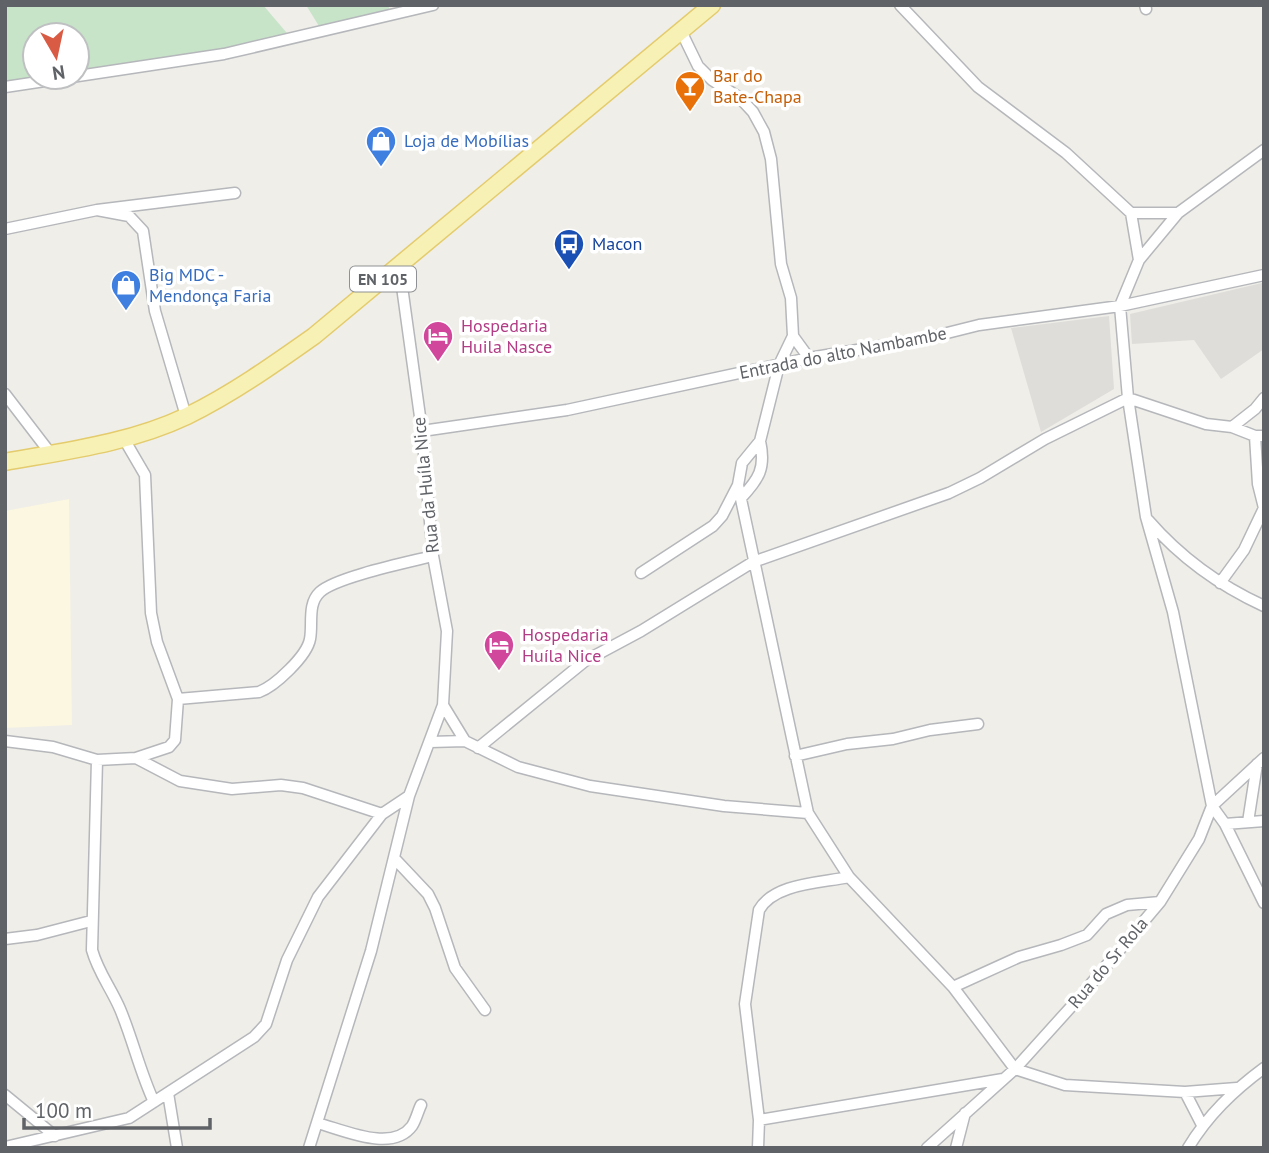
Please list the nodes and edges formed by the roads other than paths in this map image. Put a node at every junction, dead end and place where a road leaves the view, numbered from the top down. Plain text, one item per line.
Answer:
1 (433, 5) edge
2 (900, 5) edge
3 (710, 6) edge
4 (681, 31) junction
5 (5, 88) edge
6 (1264, 150) edge
7 (234, 193) dead end
8 (97, 210) junction
9 (1131, 213) junction
10 (1178, 214) junction
11 (5, 229) edge
12 (1139, 260) junction
13 (399, 265) junction
14 (1264, 275) edge
15 (1120, 306) junction
16 (793, 336) junction
17 (809, 358) junction
18 (779, 366) junction
19 (5, 394) edge
20 (1128, 398) junction
21 (1264, 398) edge
22 (186, 416) junction
23 (1233, 427) junction
24 (422, 431) junction
25 (1259, 436) edge
26 (124, 439) junction
27 (760, 441) junction
28 (51, 454) junction
29 (5, 462) edge
30 (738, 485) junction
31 (741, 498) junction
32 (1264, 508) edge
33 (1146, 517) junction
34 (433, 556) junction
35 (753, 562) junction
36 (640, 573) dead end
37 (1220, 583) junction
38 (1264, 606) edge
39 (178, 699) junction
40 (443, 705) junction
41 (978, 724) dead end
42 (5, 741) edge
43 (465, 741) junction
44 (430, 743) junction
45 (478, 748) junction
46 (795, 756) junction
47 (136, 758) junction
48 (97, 760) junction
49 (1260, 761) edge
50 (409, 796) junction
51 (1212, 806) junction
52 (807, 813) junction
53 (382, 814) junction
54 (1264, 821) edge
55 (1248, 822) junction
56 (1225, 824) junction
57 (395, 859) junction
58 (849, 877) junction
59 (1160, 902) junction
60 (1264, 903) edge
61 (91, 921) junction
62 (5, 938) edge
63 (953, 987) junction
64 (485, 1010) dead end
65 (1264, 1068) edge
66 (1015, 1069) junction
67 (1003, 1079) junction
68 (1237, 1088) junction
69 (1185, 1092) junction
70 (168, 1093) junction
71 (5, 1096) edge
72 (154, 1102) junction
73 (421, 1105) dead end
74 (965, 1112) junction
75 (759, 1120) junction
76 (317, 1123) junction
77 (1202, 1125) junction
78 (55, 1136) junction
79 (5, 1147) edge
80 (177, 1148) edge
81 (309, 1148) edge
82 (758, 1148) edge
83 (927, 1148) edge
84 (956, 1148) edge
85 (1188, 1148) edge

1 - 5 street
2 - 9 street
3 - 4 main road, EN 105
4 - 13 main road, EN 105
4 - 16 street
6 - 10 street
7 - 8 street
8 - 11 street
8 - 22 street
9 - 10 street
9 - 12 street
10 - 12 street
12 - 15 street
13 - 22 main road, EN 105
13 - 24 street, Rua da Huíla Nice
14 - 15 street, Entrada do alto Nambambe
15 - 17 street, Entrada do alto Nambambe
15 - 20 street
16 - 17 street
16 - 18 street
17 - 18 street, Entrada do alto Nambambe
18 - 24 street, Entrada do alto Nambambe
18 - 27 street
19 - 28 street
20 - 23 street
20 - 33 street
20 - 35 street
21 - 23 street
22 - 26 main road, EN 105
23 - 25 street
24 - 34 street, Rua da Huíla Nice
25 - 32 street
26 - 28 main road, EN 105
26 - 39 street
27 - 30 street
27 - 31 street
28 - 29 main road, EN 105
30 - 31 street
30 - 36 street
31 - 35 street
32 - 37 street
33 - 37 street
33 - 51 street
34 - 39 street
34 - 40 street, Rua da Huíla Nice
35 - 45 street
35 - 46 street
37 - 38 street
39 - 47 street
40 - 43 street
40 - 44 street, Rua da Huíla Nice
41 - 46 street
42 - 48 street
43 - 44 street
43 - 45 street
44 - 50 street, Rua da Huíla Nice
45 - 52 street
46 - 52 street
47 - 48 street
47 - 53 street
48 - 61 street
49 - 51 street, Rua do Sr Rola
49 - 55 street
50 - 53 street
50 - 57 street, Rua da Huíla Nice
51 - 56 street
51 - 59 street, Rua do Sr Rola
52 - 58 street
53 - 70 street
54 - 55 street
55 - 56 street
56 - 60 street
57 - 64 street
57 - 76 street, Rua da Huíla Nice
58 - 63 street
58 - 75 street
59 - 63 street
59 - 66 street, Rua do Sr Rola
61 - 62 street
61 - 72 street
63 - 66 street
65 - 68 street
66 - 67 street, Rua do Sr Rola
66 - 69 street
67 - 74 street, Rua do Sr Rola
67 - 75 street
68 - 69 street
68 - 77 street
69 - 77 street
70 - 72 street
70 - 80 street
71 - 78 street
72 - 78 street
73 - 76 street
74 - 83 street, Rua do Sr Rola
74 - 84 street
75 - 82 street
76 - 81 street, Rua da Huíla Nice
77 - 85 street
78 - 79 street

